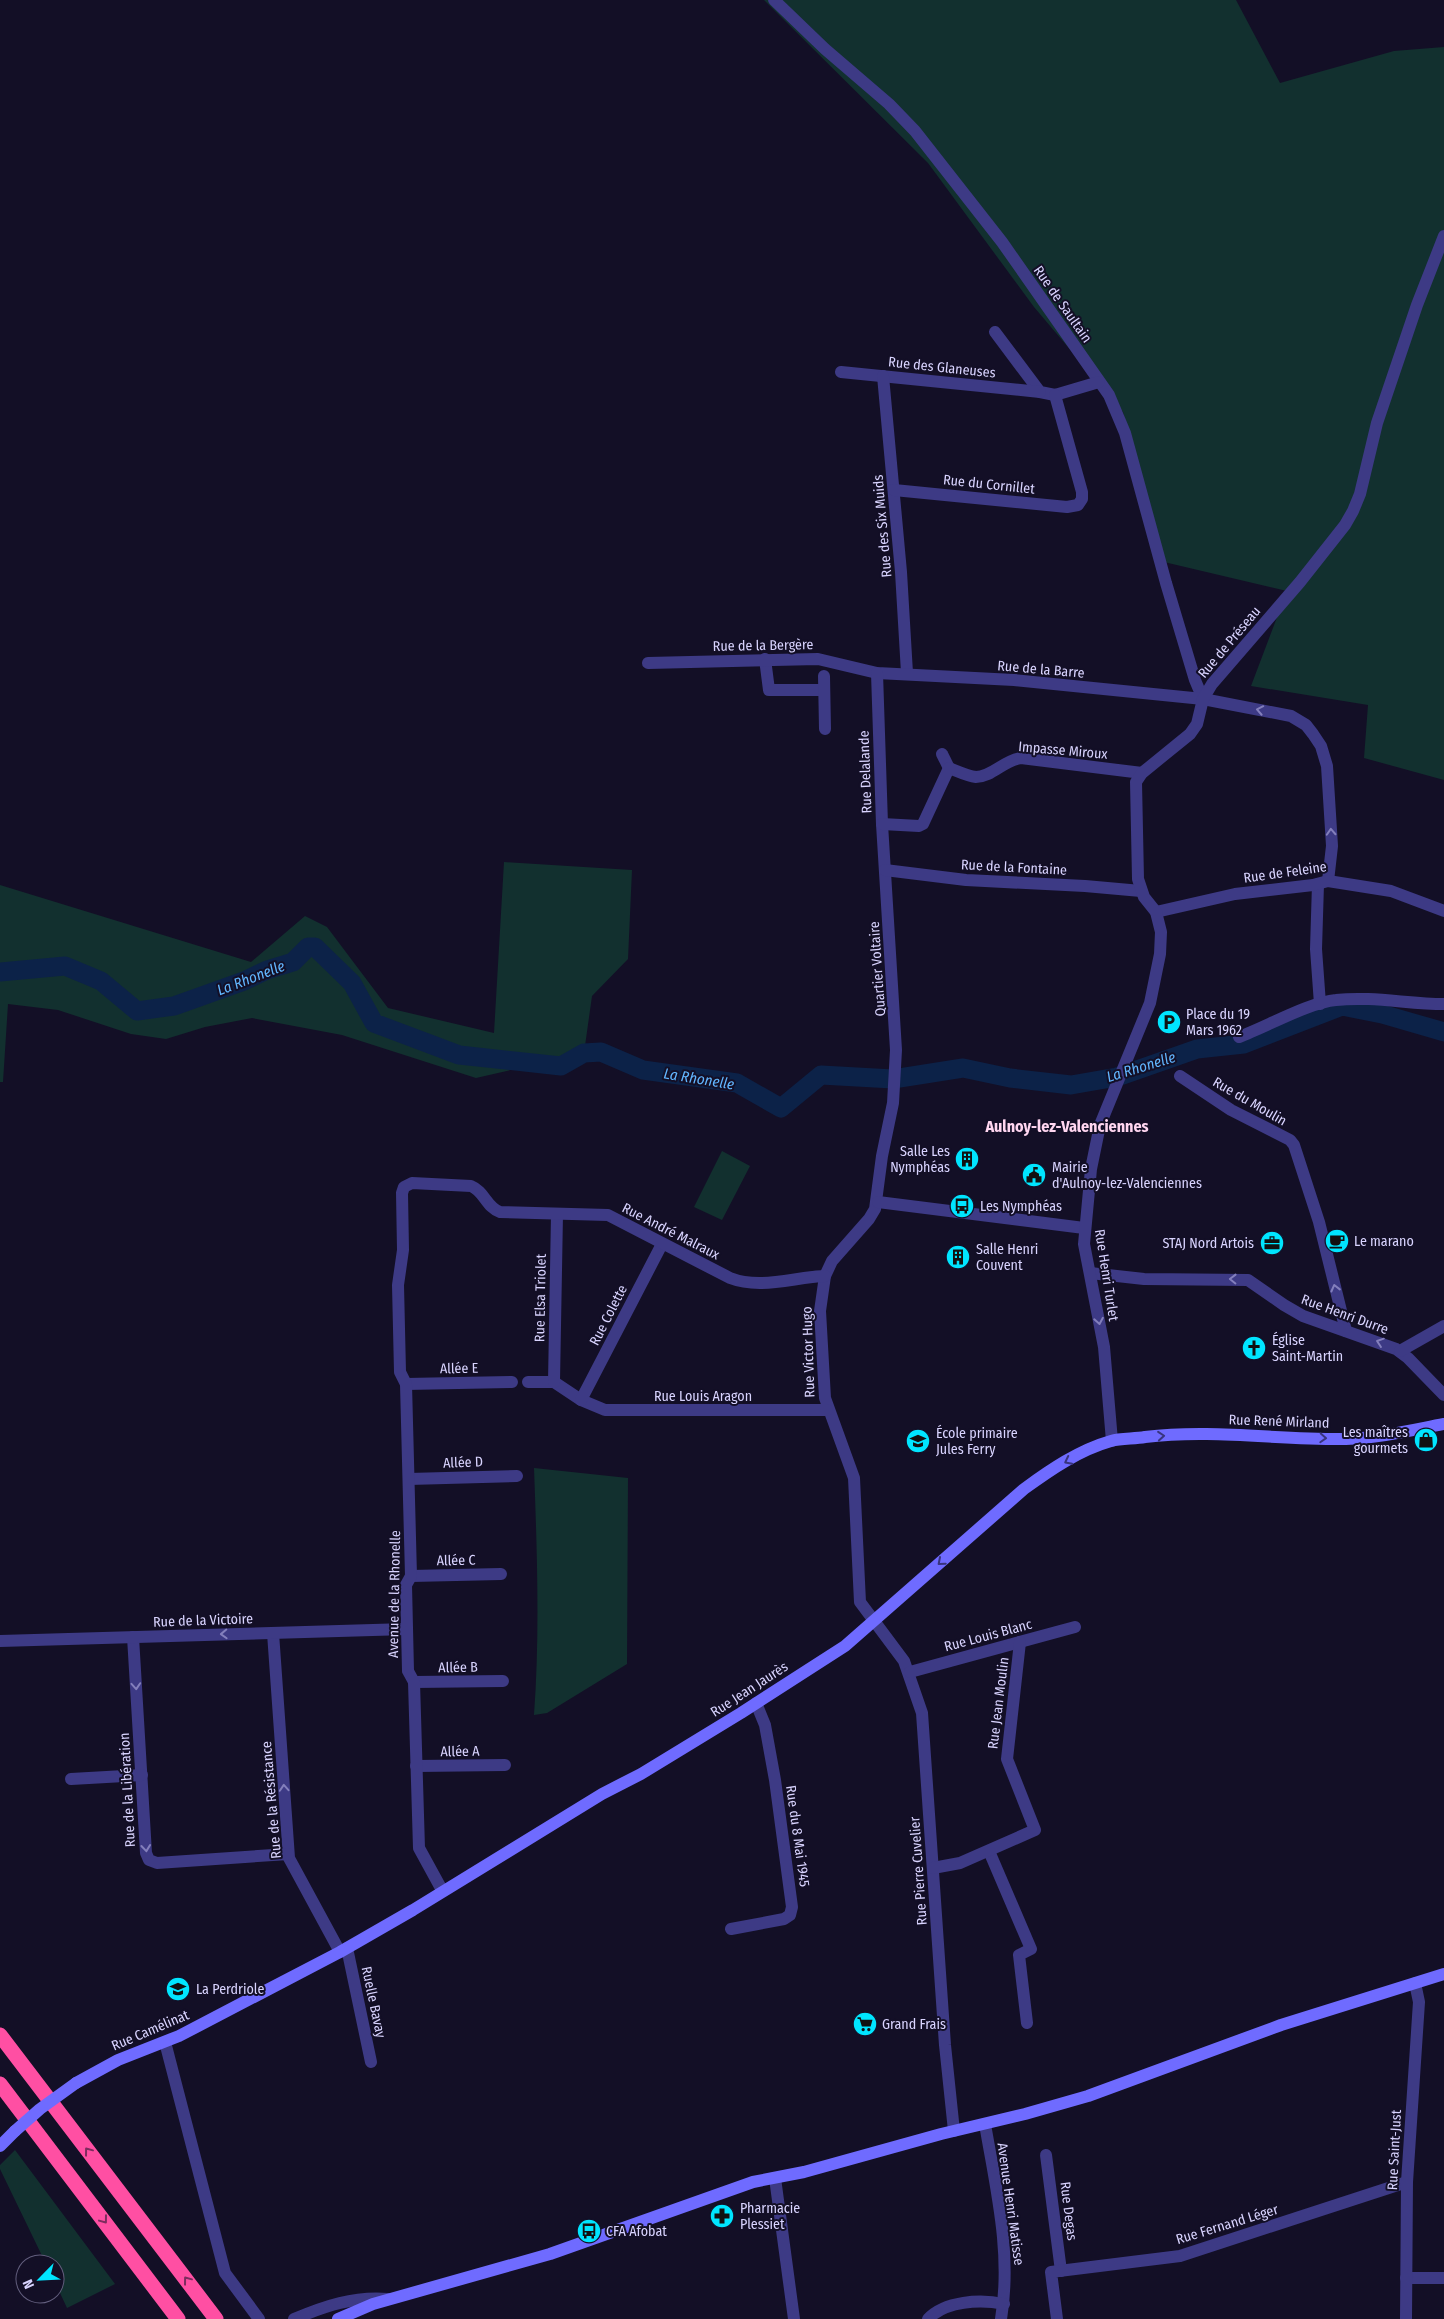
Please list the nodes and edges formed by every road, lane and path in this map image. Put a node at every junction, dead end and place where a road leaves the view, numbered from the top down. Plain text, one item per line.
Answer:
1 (774, 0) edge
2 (1444, 236) edge
3 (995, 332) dead end
4 (841, 372) dead end
5 (883, 376) junction
6 (1099, 382) junction
7 (1040, 392) junction
8 (1055, 395) junction
9 (894, 490) junction
10 (765, 659) junction
11 (648, 663) dead end
12 (877, 673) junction
13 (907, 673) junction
14 (824, 676) dead end
15 (824, 690) junction
16 (1203, 699) junction
17 (825, 729) dead end
18 (942, 754) dead end
19 (949, 768) junction
20 (1142, 773) junction
21 (882, 824) junction
22 (885, 870) junction
23 (1323, 882) junction
24 (1141, 891) junction
25 (1444, 910) edge
26 (1156, 912) junction
27 (1320, 1004) junction
28 (1444, 1004) edge
29 (1238, 1037) dead end
30 (1180, 1076) dead end
31 (894, 1089) joint
32 (878, 1202) junction
33 (500, 1212) joint
34 (557, 1214) junction
35 (1084, 1228) junction
36 (662, 1244) junction
37 (1090, 1273) junction
38 (826, 1276) junction
39 (1444, 1326) edge
40 (1346, 1331) junction
41 (1400, 1351) junction
42 (512, 1382) dead end
43 (528, 1382) dead end
44 (554, 1382) junction
45 (406, 1384) junction
46 (1444, 1396) edge
47 (581, 1400) junction
48 (827, 1410) junction
49 (1444, 1424) edge
50 (1112, 1441) junction
51 (517, 1476) dead end
52 (409, 1479) junction
53 (501, 1574) dead end
54 (411, 1576) junction
55 (874, 1622) junction
56 (1074, 1627) dead end
57 (407, 1629) junction
58 (273, 1633) junction
59 (133, 1637) junction
60 (0, 1641) edge
61 (1020, 1642) junction
62 (910, 1672) junction
63 (503, 1681) dead end
64 (414, 1682) junction
65 (756, 1703) junction
66 (505, 1765) dead end
67 (416, 1766) junction
68 (142, 1775) junction
69 (71, 1779) dead end
70 (989, 1851) junction
71 (288, 1854) junction
72 (933, 1868) junction
73 (442, 1890) junction
74 (731, 1929) dead end
75 (377, 1930) joint
76 (343, 1950) junction
77 (1444, 1974) edge
78 (1415, 1983) junction
79 (1027, 2023) dead end
80 (0, 2035) edge
81 (165, 2042) junction
82 (371, 2062) dead end
83 (0, 2084) edge
84 (985, 2124) junction
85 (954, 2130) junction
86 (0, 2146) edge
87 (1046, 2155) dead end
88 (775, 2178) junction
89 (1407, 2182) junction
90 (1056, 2272) junction
91 (1406, 2278) junction
92 (1444, 2278) edge
93 (392, 2299) junction
94 (1004, 2304) junction
95 (178, 2319) edge
96 (216, 2319) edge
97 (258, 2319) edge
98 (294, 2319) edge
99 (338, 2319) edge
100 (794, 2319) edge
101 (928, 2319) edge
102 (1001, 2319) edge
103 (1056, 2319) edge
104 (1406, 2319) edge

1 - 6 street, Rue de Saultain
2 - 16 street, Rue de Préseau
3 - 7 street
4 - 5 street, Rue des Glaneuses
5 - 7 street, Rue des Glaneuses
5 - 9 street, Rue des Six Muids
6 - 8 street
6 - 16 street, Rue de Saultain
7 - 8 street, Rue des Glaneuses
8 - 9 street, Rue du Cornillet
9 - 13 street, Rue des Six Muids
10 - 11 street, Rue de la Bergère
10 - 12 street, Rue de la Bergère
10 - 15 street
12 - 13 street, Rue de la Barre
12 - 21 street, Rue Delalande
13 - 16 street, Rue de la Barre
14 - 15 street
15 - 17 street
16 - 20 street, Rue de Préseau
23 -> 16 street, Rue de la Barre
18 - 19 street
19 - 20 street, Impasse Miroux
19 - 21 street
20 - 24 street
21 - 22 street, Rue Delalande
22 - 24 street, Rue de la Fontaine
22 - 31 street, Quartier Voltaire
23 - 25 street, Rue de Feleine
23 - 26 street, Rue de Feleine
23 - 27 street, Rue de la Barre
24 - 26 street
26 - 35 street, Rue Henri Turlet
27 - 28 street
27 - 29 street
40 -> 30 street, Rue du Moulin
31 - 32 street, Rue Victor Hugo
32 - 35 street
32 - 38 street, Rue Victor Hugo
33 - 34 street, Rue André Malraux
33 - 45 street, Avenue de la Rhonelle
34 - 36 street, Rue André Malraux
34 - 44 street, Rue Elsa Triolet
35 - 37 street, Rue Henri Turlet
36 - 38 street, Rue André Malraux
36 - 47 street, Rue Colette
40 -> 37 street, Rue Henri Durre
37 -> 50 street, Rue Henri Turlet
38 - 48 street, Rue Victor Hugo
39 - 41 street
41 -> 40 street, Rue Henri Durre
41 - 46 street, Rue Henri Durre
42 - 45 street, Allée E
43 - 44 street
44 - 47 street
45 - 52 street, Avenue de la Rhonelle
47 - 48 street, Rue Louis Aragon
48 - 55 street, Rue Victor Hugo
50 -> 49 street, Rue René Mirland
50 -> 55 street, Rue Jean Jaurès
51 - 52 street, Allée D
52 - 54 street, Avenue de la Rhonelle
53 - 54 street, Allée C
54 - 57 street, Avenue de la Rhonelle
55 - 62 street, Rue Pierre Cuvelier
55 - 65 street, Rue Jean Jaurès
56 - 61 street, Rue Louis Blanc
57 - 58 street, Rue de la Victoire
57 - 64 street, Avenue de la Rhonelle
58 -> 59 street, Rue de la Victoire
71 -> 58 street, Rue de la Résistance
59 - 60 street, Rue de la Victoire
59 -> 68 street, Rue de la Libération
61 - 62 street, Rue Louis Blanc
61 - 70 street, Rue Jean Moulin
62 - 72 street, Rue Pierre Cuvelier
63 - 64 street, Allée B
64 - 67 street, Avenue de la Rhonelle
65 - 73 street, Rue Jean Jaurès
65 - 74 street, Rue du 8 Mai 1945
66 - 67 street, Allée A
67 - 73 street, Avenue de la Rhonelle
68 - 69 street
68 -> 71 street, Rue de la Libération
70 - 72 street, Rue Jean Moulin
70 - 79 street
71 - 76 street, Rue de la Résistance
72 - 85 street, Rue Pierre Cuvelier
73 - 75 street, Rue Jean Jaurès
75 - 76 street, Rue Camélinat
76 - 81 street, Rue Camélinat
76 - 82 street, Ruelle Bavay
77 - 78 street
78 - 84 street
78 - 89 street, Rue Saint-Just
96 -> 80 highway
81 - 86 street, Rue Camélinat, bridge
81 - 97 street
83 -> 95 highway
84 - 85 street
84 - 94 street, Avenue Henri Matisse
85 - 88 street
87 - 90 street, Rue Degas
88 - 93 street
88 - 100 street
89 - 90 street, Rue Fernand Léger
89 - 91 street, Rue Saint-Just
90 - 103 street, Rue Degas
91 - 92 street
91 - 104 street, Rue Saint-Just
93 - 98 street
93 - 99 street
94 - 101 street
94 - 102 street, Avenue Henri Matisse

